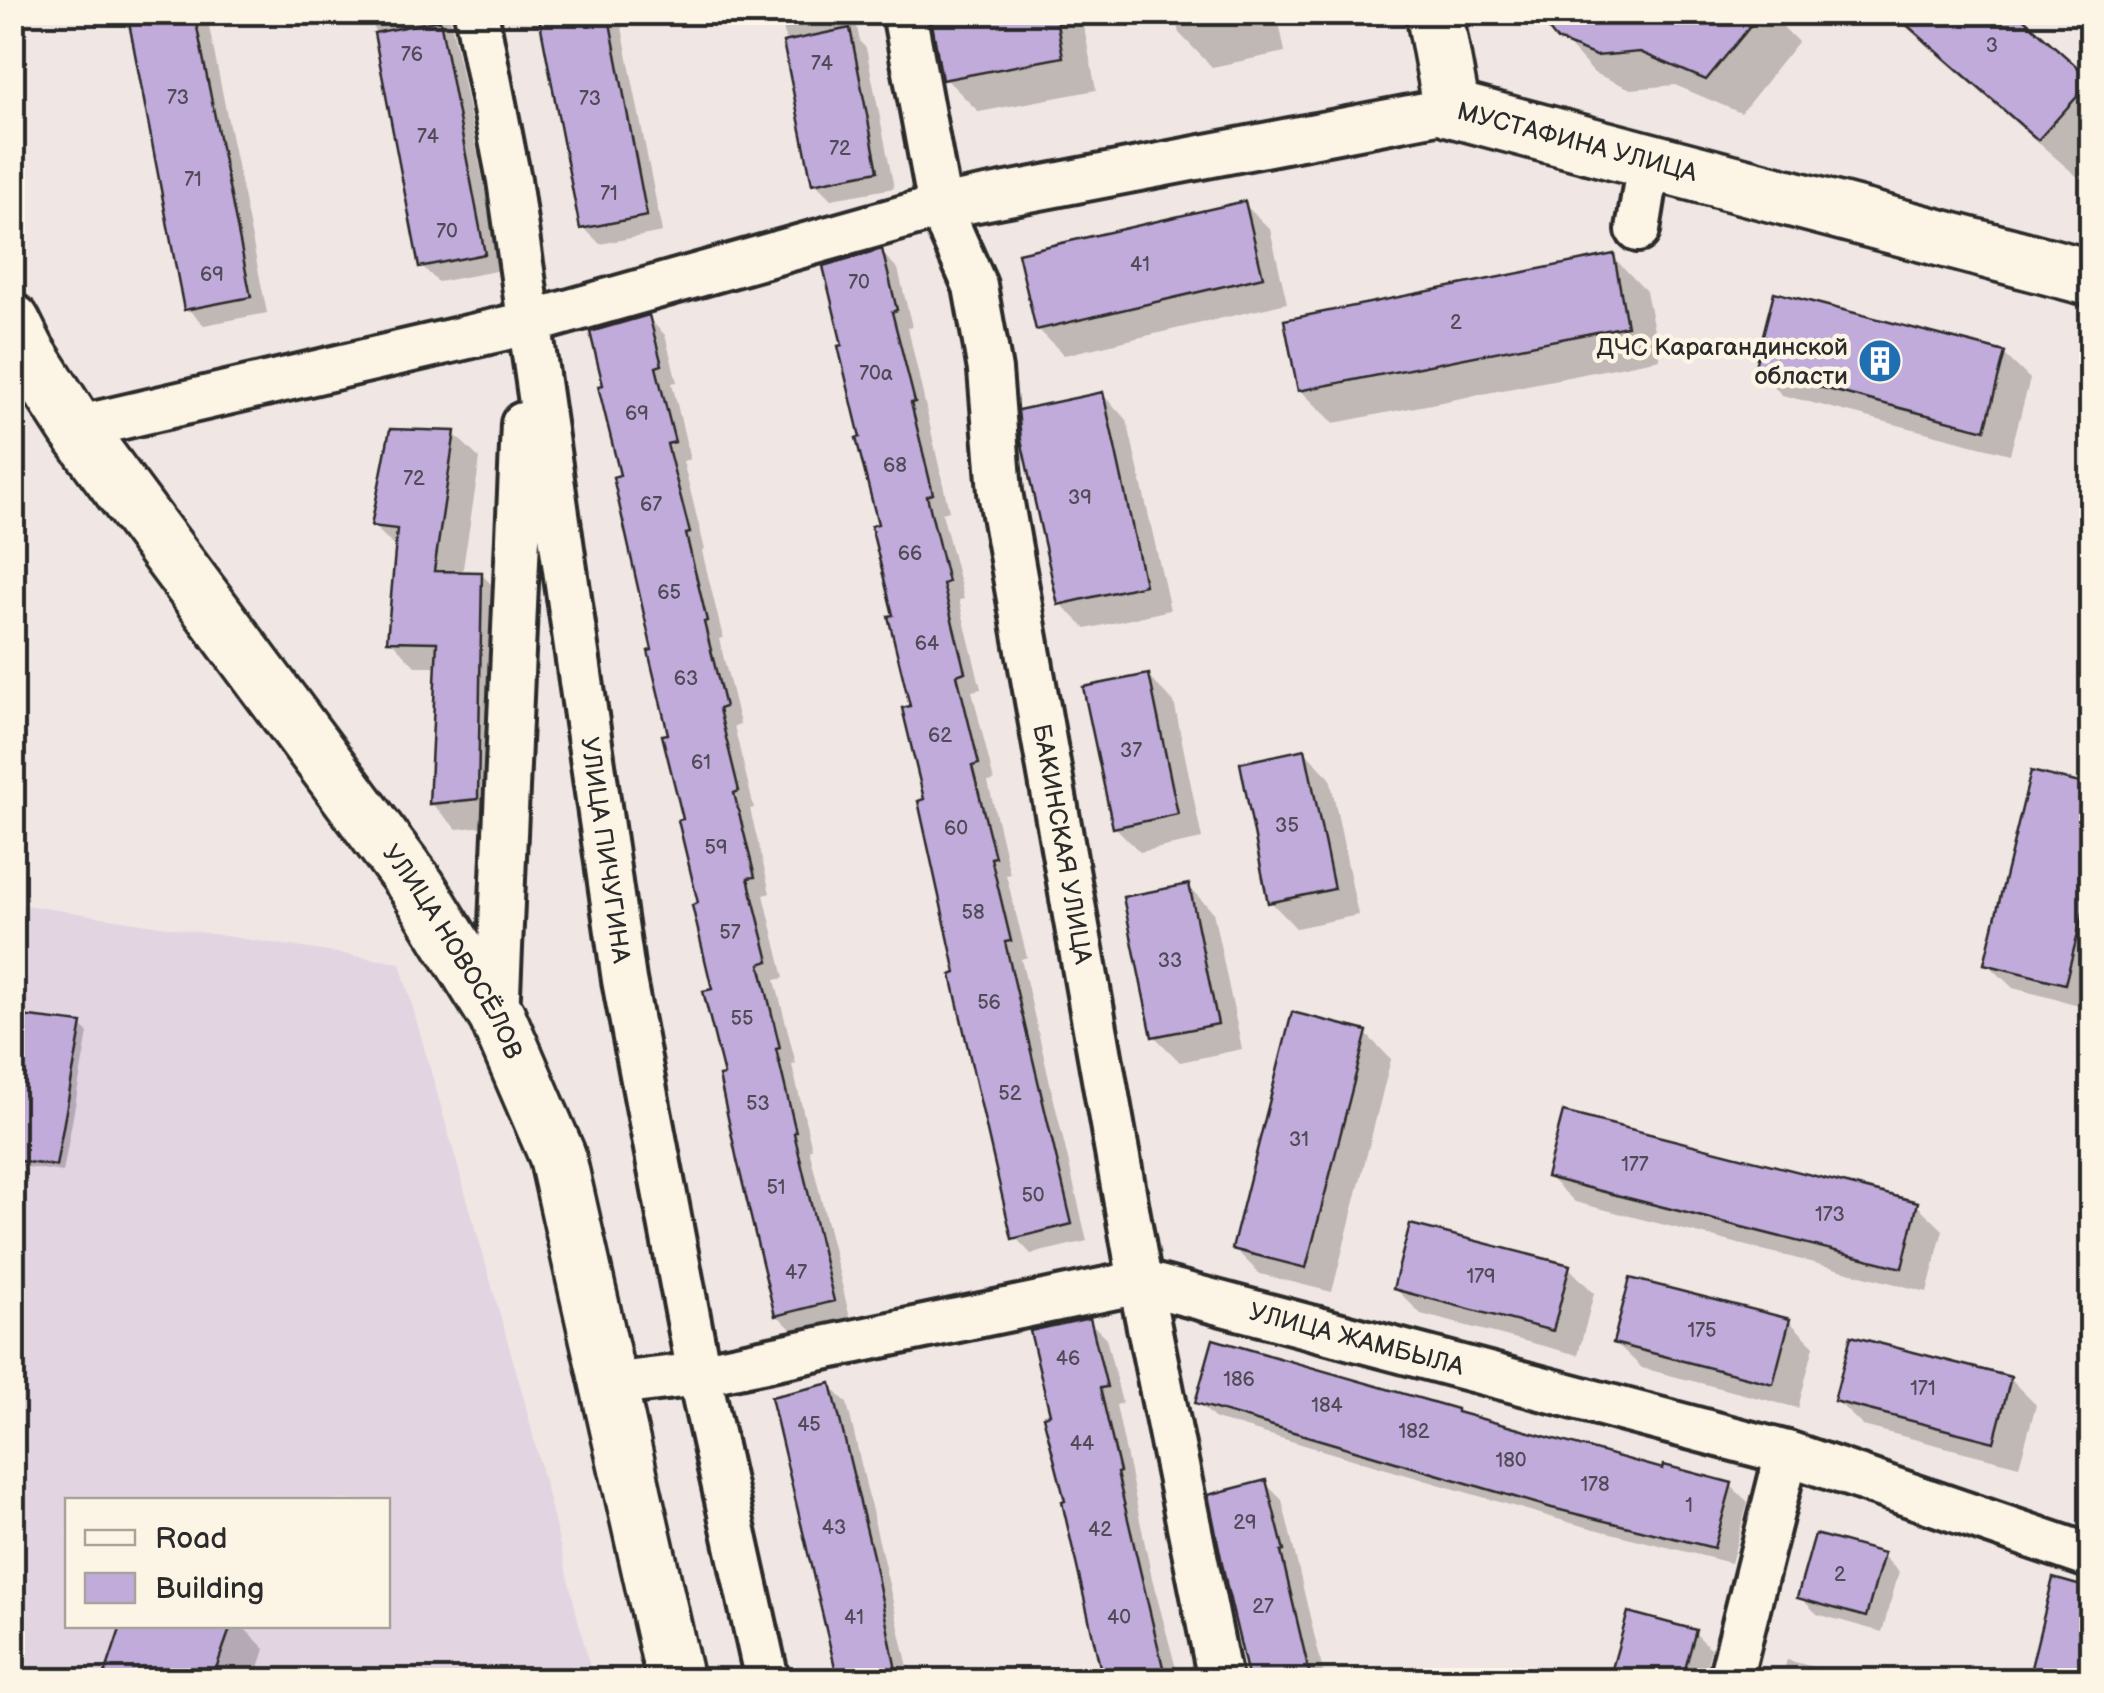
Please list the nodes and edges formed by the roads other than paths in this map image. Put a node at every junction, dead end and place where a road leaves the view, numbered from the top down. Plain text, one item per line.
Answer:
1 (476, 12) edge
2 (904, 12) edge
3 (1434, 12) edge
4 (1452, 109) junction
5 (1649, 161) junction
6 (940, 207) junction
7 (1638, 230) dead end
8 (2092, 278) edge
9 (12, 322) edge
10 (528, 323) junction
11 (76, 428) junction
12 (497, 1016) junction
13 (1140, 1282) junction
14 (699, 1374) junction
15 (608, 1385) junction
16 (1787, 1453) junction
17 (2092, 1557) edge
18 (675, 1680) edge
19 (768, 1680) edge
20 (1220, 1680) edge
21 (1730, 1680) edge

1 - 10 street, УЛИЦА ПИЧУГИНА
2 - 6 street, БАКИНСКАЯ УЛИЦА
3 - 4 street
4 - 5 street, МУСТАФИНА УЛИЦА
4 - 6 street, МУСТАФИНА УЛИЦА
5 - 7 street
5 - 8 street, МУСТАФИНА УЛИЦА
6 - 10 street, МУСТАФИНА УЛИЦА
6 - 13 street, БАКИНСКАЯ УЛИЦА
9 - 11 street, УЛИЦА НОВОСЁЛОВ
10 - 11 street, МУСТАФИНА УЛИЦА
10 - 12 street
10 - 14 street, УЛИЦА ПИЧУГИНА
11 - 12 street, УЛИЦА НОВОСЁЛОВ
12 - 15 street, УЛИЦА НОВОСЁЛОВ
13 - 14 street, УЛИЦА ЖАМБЫЛА
13 - 16 street, УЛИЦА ЖАМБЫЛА
13 - 20 street, БАКИНСКАЯ УЛИЦА
14 - 15 street, УЛИЦА ЖАМБЫЛА
14 - 19 street, УЛИЦА ПИЧУГИНА
15 - 18 street, УЛИЦА НОВОСЁЛОВ
16 - 17 street, УЛИЦА ЖАМБЫЛА
16 - 21 street

